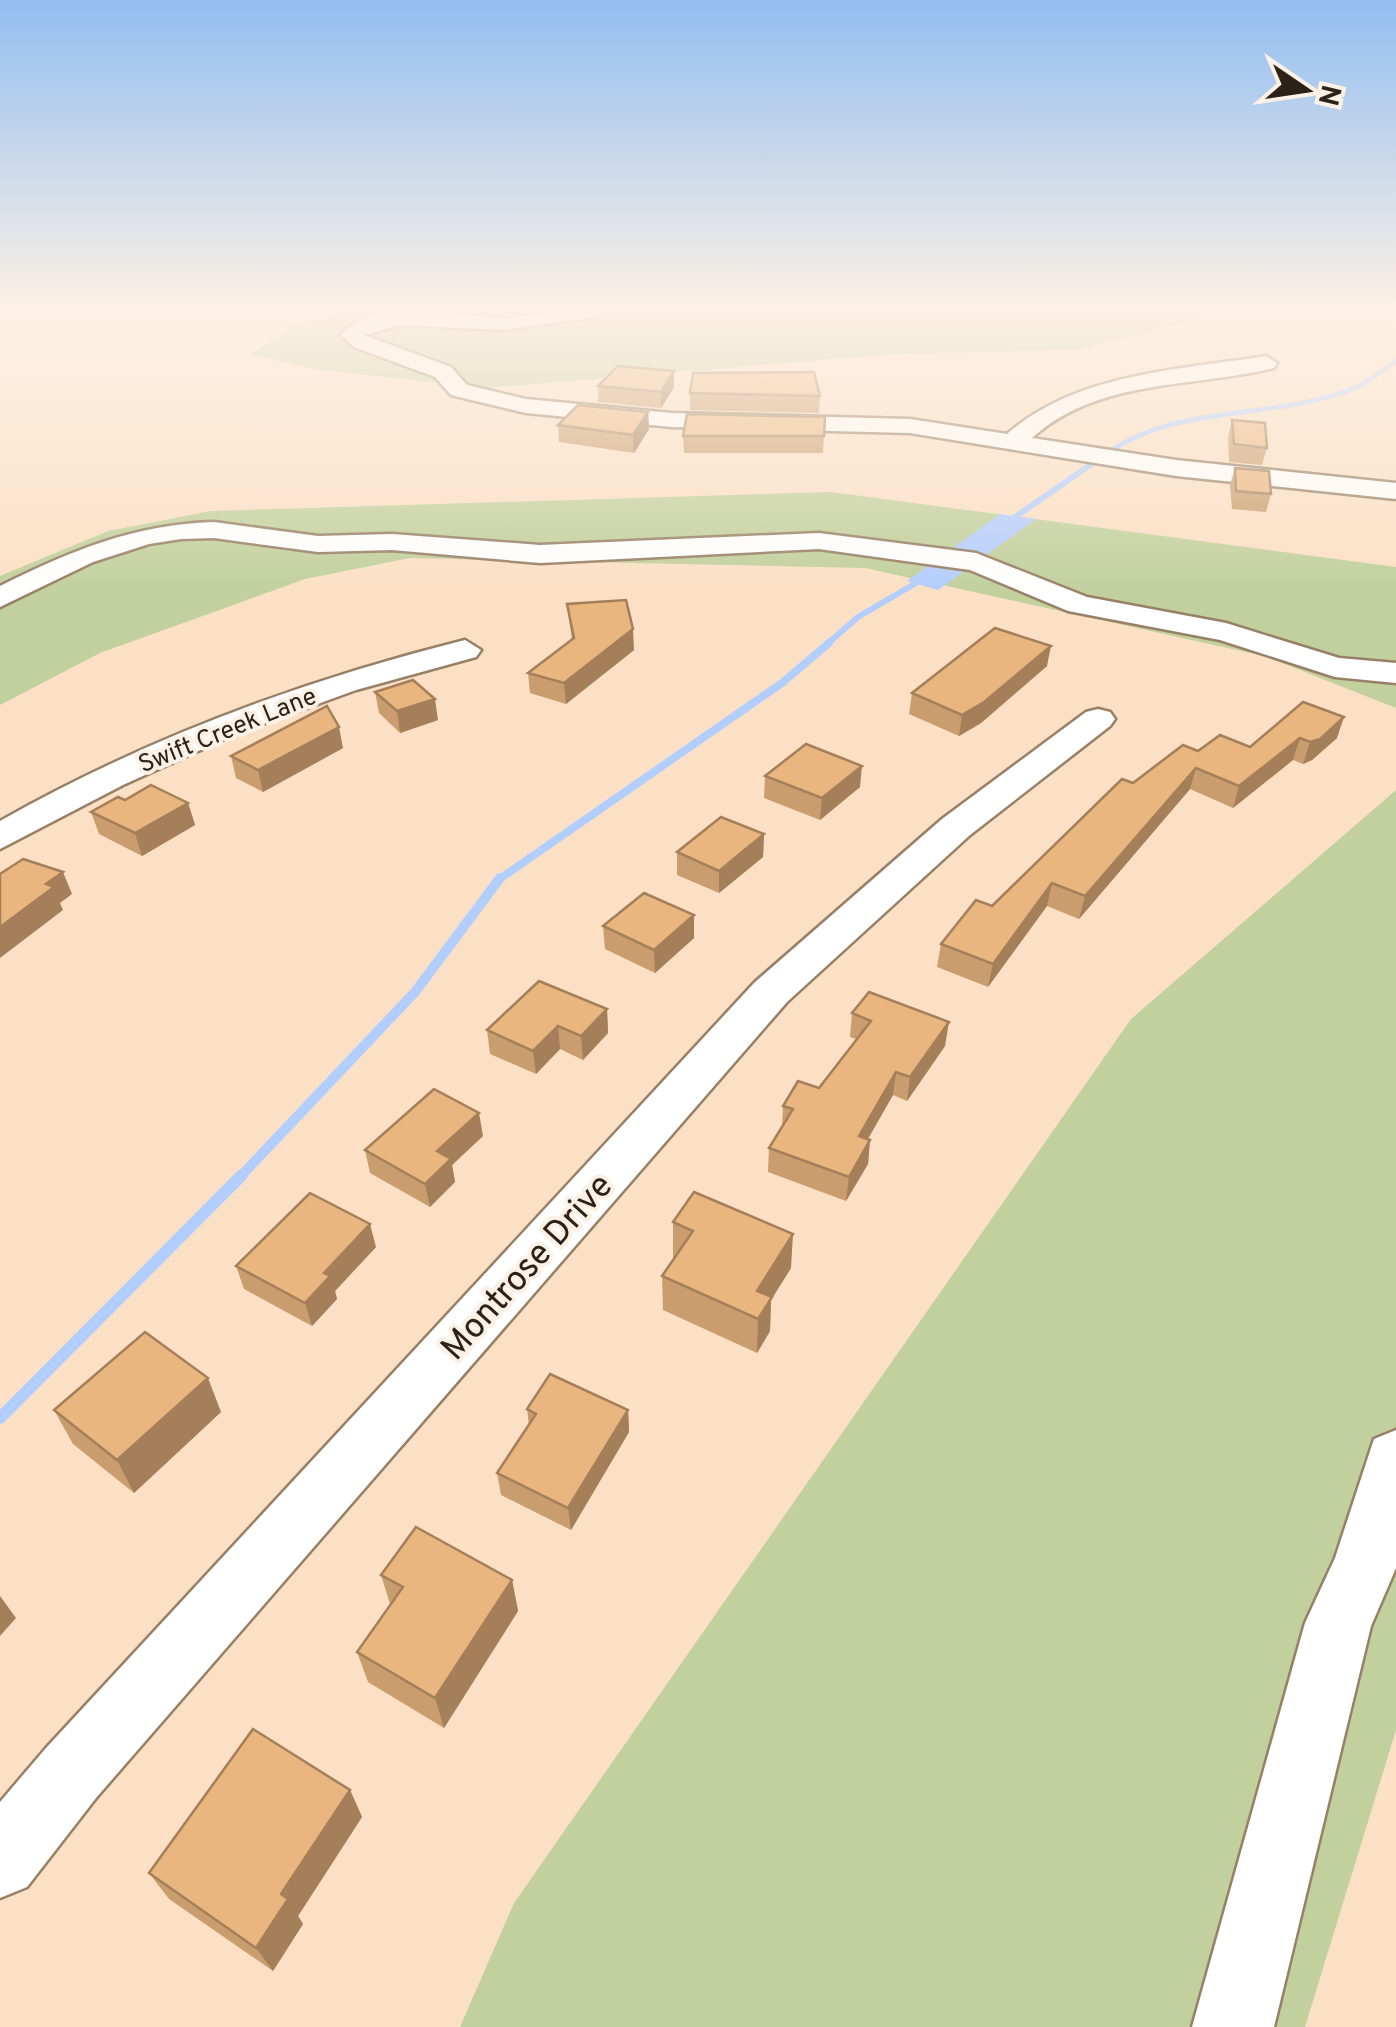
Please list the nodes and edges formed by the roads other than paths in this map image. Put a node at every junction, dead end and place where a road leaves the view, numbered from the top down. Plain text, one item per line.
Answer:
1 (535, 405) edge
2 (1066, 405) edge
3 (1012, 442) junction
4 (1396, 491) edge
5 (0, 598) edge
6 (466, 650) dead end
7 (1396, 674) edge
8 (1098, 720) dead end
9 (0, 837) edge
10 (1396, 1458) edge
11 (0, 1860) edge
12 (1233, 2027) edge

1 - 3 street
2 - 3 street
3 - 4 street
5 - 7 street
6 - 9 street, Swift Creek Lane
8 - 11 street, Montrose Drive
10 - 12 street

